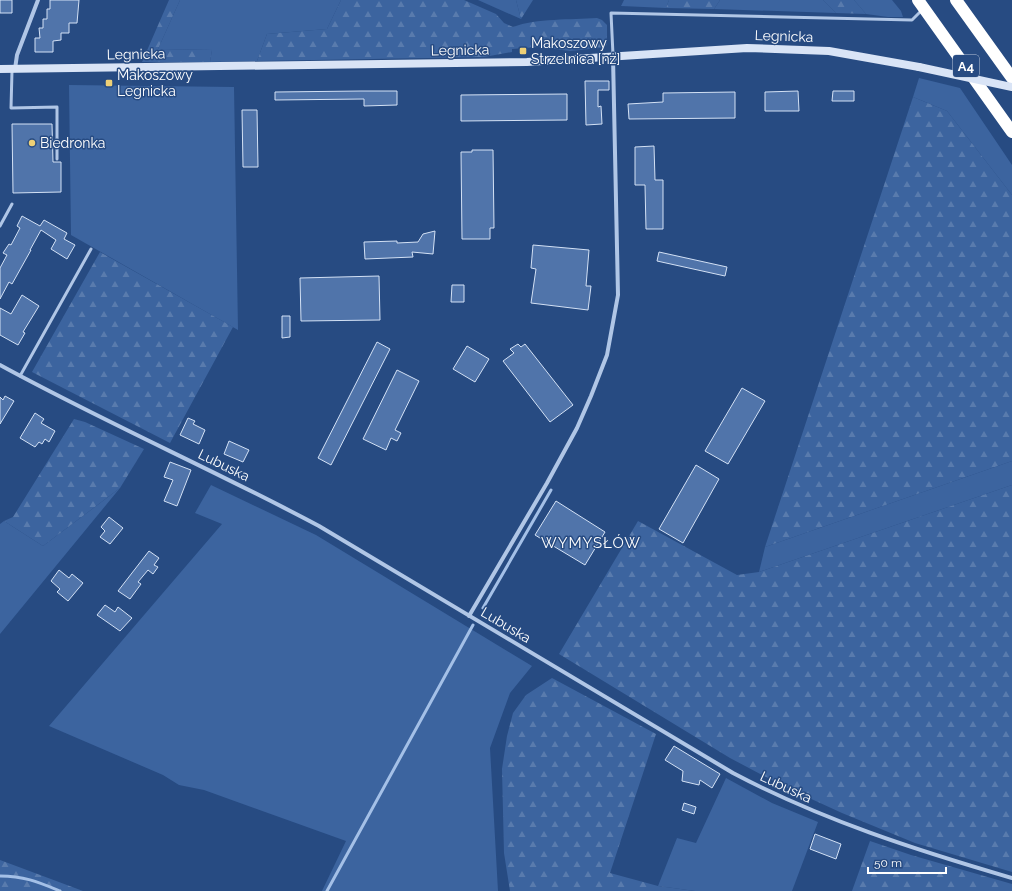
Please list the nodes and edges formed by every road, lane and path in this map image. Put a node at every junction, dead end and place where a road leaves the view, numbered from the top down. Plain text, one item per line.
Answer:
1 (38, 0) edge
2 (956, 0) edge
3 (921, 4) edge
4 (613, 57) junction
5 (0, 69) edge
6 (13, 69) junction
7 (1012, 78) edge
8 (1012, 87) edge
9 (1012, 132) edge
10 (57, 159) dead end
11 (12, 204) dead end
12 (0, 226) edge
13 (91, 249) dead end
14 (0, 365) edge
15 (20, 376) junction
16 (469, 616) junction
17 (1012, 878) edge

1 - 6 street
2 - 7 highway, A4
3 - 4 lane
3 - 9 highway, A4
4 - 6 main road, Legnicka
4 - 8 main road, Legnicka, bridge
4 - 16 street
5 - 6 main road, Legnicka
6 - 10 lane
11 - 12 lane
13 - 15 lane
14 - 15 street, Lubuska
15 - 16 street, Lubuska
16 - 17 street, Lubuska

